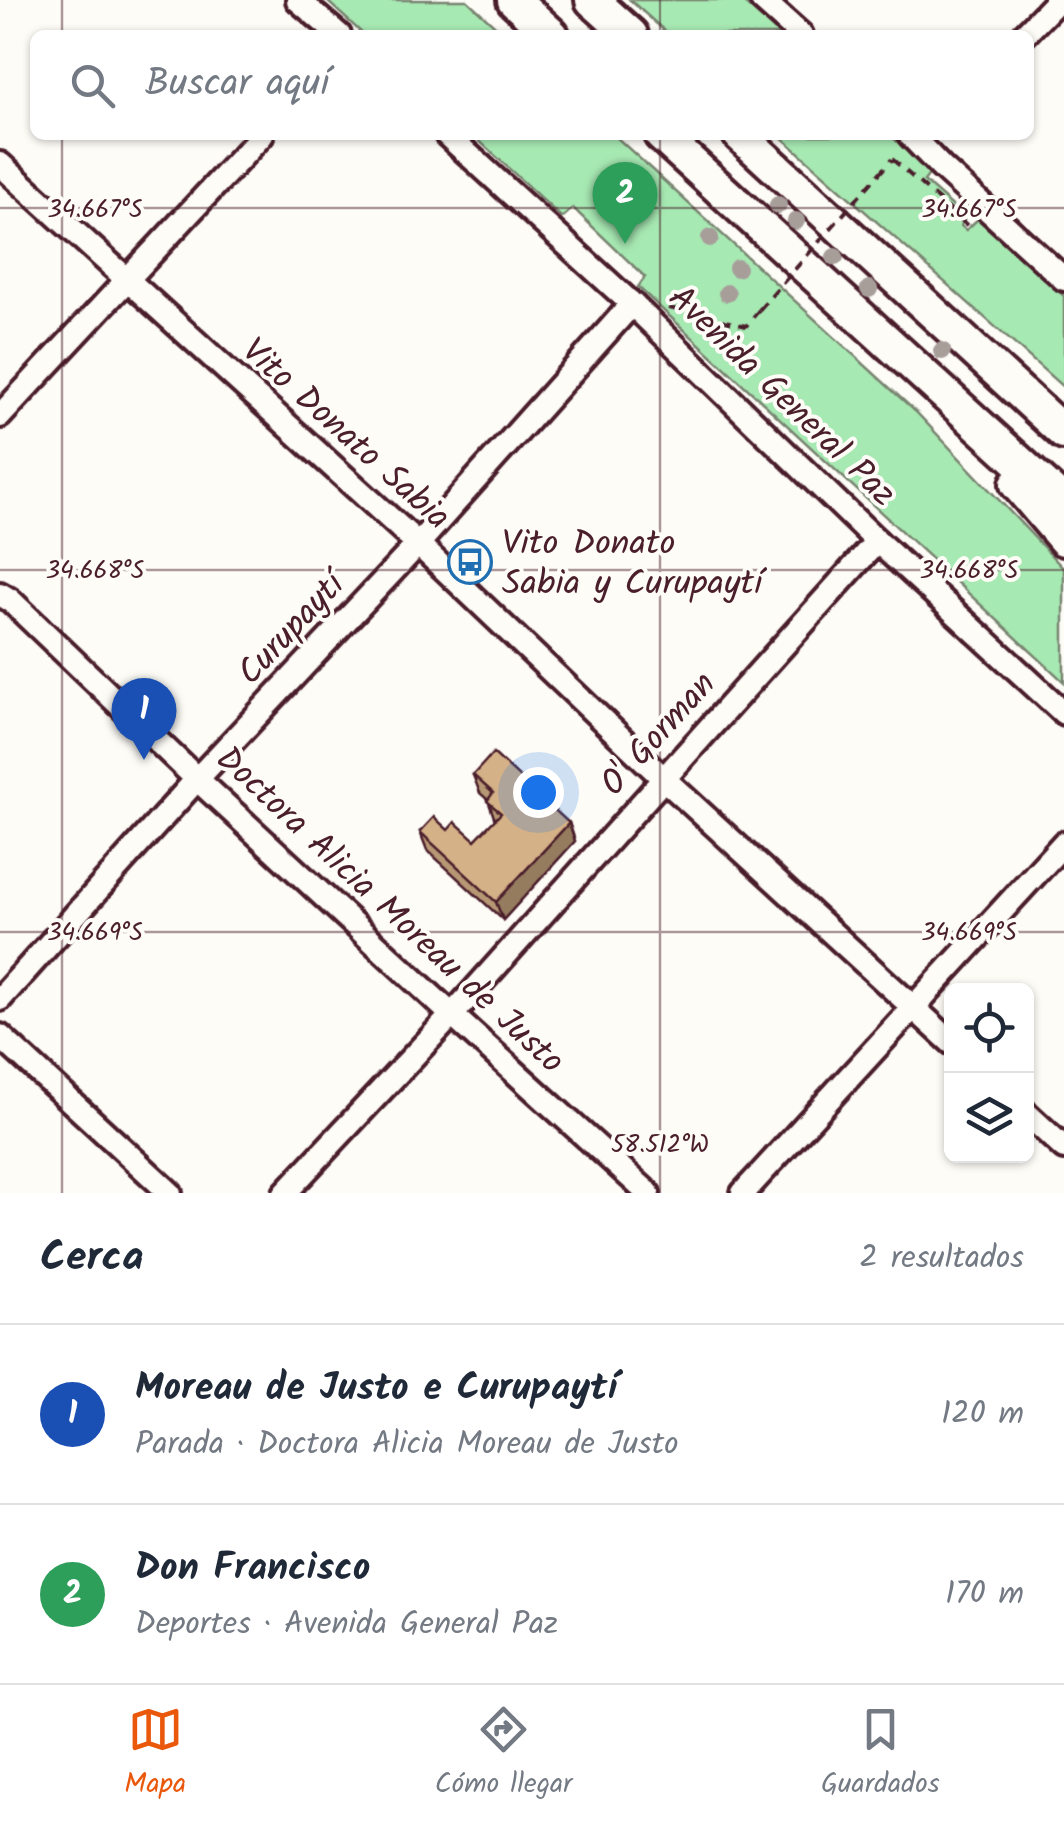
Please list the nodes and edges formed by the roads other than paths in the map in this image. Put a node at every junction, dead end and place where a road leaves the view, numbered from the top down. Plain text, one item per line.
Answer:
1 (298, 0) edge
2 (514, 0) edge
3 (592, 0) edge
4 (762, 0) edge
5 (1058, 0) edge
6 (333, 30) edge
7 (547, 30) edge
8 (625, 30) edge
9 (795, 30) edge
10 (1029, 30) edge
11 (257, 140) edge
12 (452, 140) edge
13 (666, 140) edge
14 (745, 140) edge
15 (919, 140) edge
16 (0, 164) edge
17 (1064, 279) edge
18 (125, 280) junction
19 (632, 304) junction
20 (954, 330) junction
21 (933, 385) junction
22 (1064, 414) edge
23 (0, 416) edge
24 (1064, 433) edge
25 (1064, 503) edge
26 (1064, 539) edge
27 (877, 541) junction
28 (418, 544) junction
29 (0, 594) edge
30 (1064, 713) edge
31 (197, 778) junction
32 (663, 778) junction
33 (1064, 843) edge
34 (0, 999) edge
35 (914, 1007) junction
36 (452, 1015) junction
37 (944, 1035) edge
38 (0, 1036) edge
39 (1034, 1120) edge
40 (1064, 1148) edge
41 (170, 1193) edge
42 (285, 1193) edge
43 (648, 1193) edge
44 (742, 1193) edge

1 - 6 street
2 - 7 highway
3 - 8 highway
4 - 9 street
5 - 10 street
11 - 18 street
12 - 19 street, Avenida General Paz
13 - 21 highway
14 - 20 highway
15 - 17 street
16 - 18 street, Vito Donato Sabia
18 - 23 street
18 - 28 street, Vito Donato Sabia
19 - 27 street, Avenida General Paz
19 - 28 street, Curupaytí
20 - 22 highway
20 - 24 highway
21 - 25 highway
21 - 26 highway
27 - 30 street, Avenida General Paz
27 - 32 street, O' Gorman
28 - 31 street, Curupaytí
28 - 32 street, Vito Donato Sabia
29 - 31 street, Doctora Alicia Moreau de Justo
31 - 34 street, Curupaytí
31 - 36 street, Doctora Alicia Moreau de Justo
32 - 35 street, Vito Donato Sabia
32 - 36 street, O' Gorman
33 - 35 street
35 - 37 street, Vito Donato Sabia
35 - 44 street
36 - 42 street, O' Gorman
36 - 43 street, Doctora Alicia Moreau de Justo
38 - 41 street
39 - 40 street

